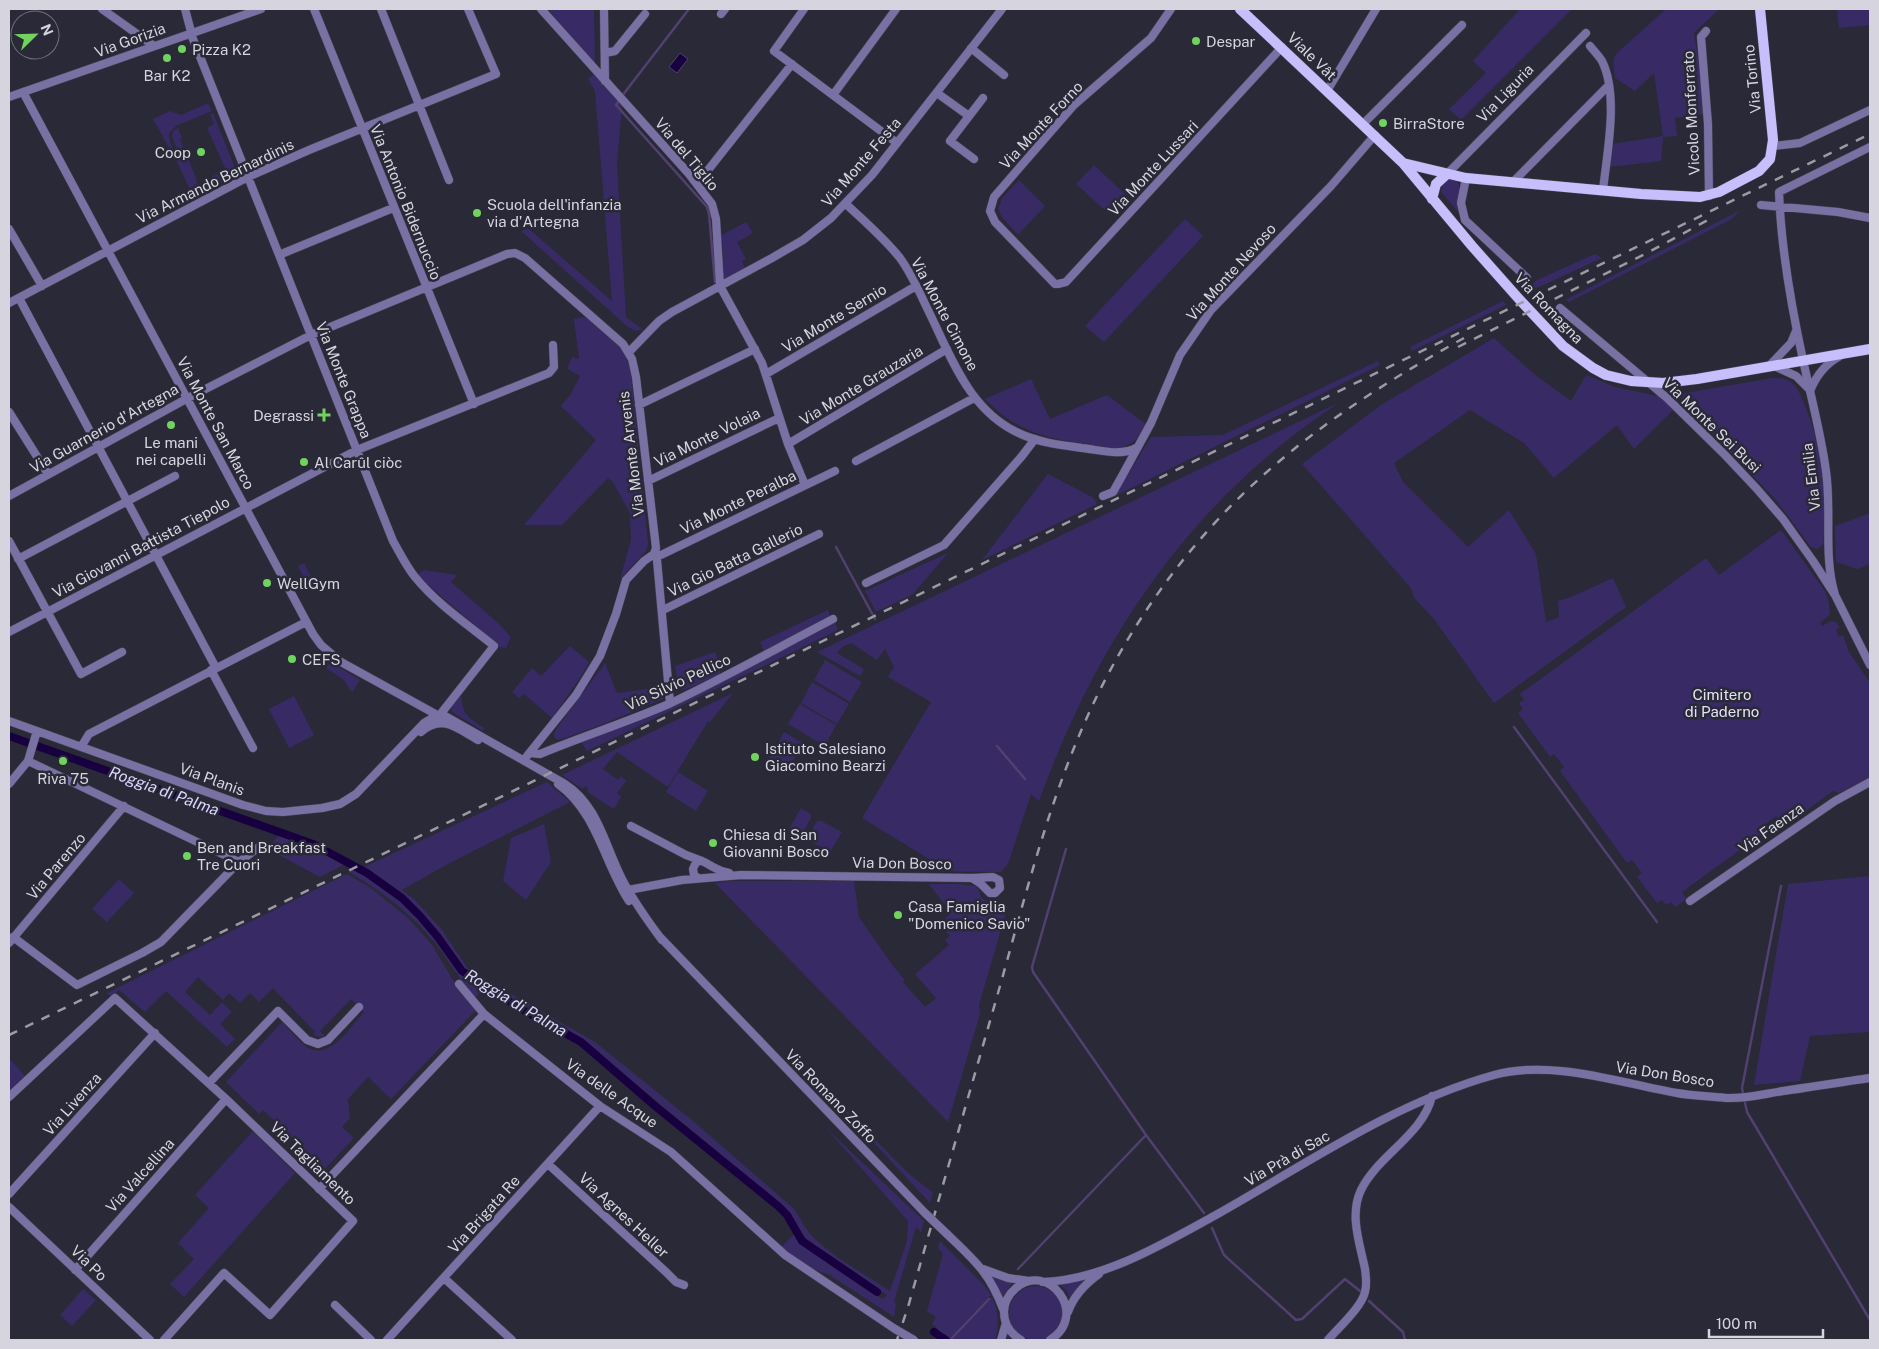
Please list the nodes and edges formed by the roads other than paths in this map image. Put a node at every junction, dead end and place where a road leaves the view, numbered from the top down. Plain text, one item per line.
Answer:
1 (102, 9) edge
2 (186, 9) edge
3 (261, 9) edge
4 (314, 9) edge
5 (381, 9) edge
6 (468, 9) edge
7 (541, 9) edge
8 (604, 9) edge
9 (804, 9) edge
10 (896, 9) edge
11 (1002, 9) edge
12 (1171, 9) edge
13 (1240, 9) edge
14 (1376, 9) edge
15 (1760, 9) edge
16 (645, 14) dead end
17 (1462, 25) dead end
18 (1706, 31) dead end
19 (192, 33) junction
20 (1586, 33) dead end
21 (154, 46) junction
22 (1590, 46) dead end
23 (971, 48) junction
24 (1282, 48) junction
25 (605, 53) junction
26 (792, 64) junction
27 (1004, 75) dead end
28 (605, 81) junction
29 (1608, 86) junction
30 (1327, 91) junction
31 (23, 92) junction
32 (937, 93) junction
33 (833, 95) junction
34 (9, 97) edge
35 (983, 98) dead end
36 (419, 106) junction
37 (1870, 110) edge
38 (969, 116) junction
39 (1363, 124) junction
40 (362, 128) junction
41 (1375, 136) junction
42 (898, 143) junction
43 (1773, 146) junction
44 (1870, 147) edge
45 (974, 159) dead end
46 (1403, 163) junction
47 (1447, 174) junction
48 (248, 177) junction
49 (1466, 178) junction
50 (449, 180) dead end
51 (1513, 182) junction
52 (697, 184) junction
53 (1603, 190) junction
54 (1708, 196) junction
55 (1432, 199) junction
56 (846, 204) junction
57 (1761, 205) dead end
58 (1780, 207) junction
59 (393, 208) junction
60 (1870, 218) edge
61 (9, 229) edge
62 (108, 251) junction
63 (279, 255) junction
64 (1038, 269) joint
65 (1527, 278) dead end
66 (42, 286) junction
67 (720, 286) junction
68 (916, 286) junction
69 (425, 287) junction
70 (19, 298) junction
71 (9, 303) edge
72 (1560, 308) dead end
73 (1796, 329) junction
74 (311, 335) junction
75 (553, 345) dead end
76 (755, 349) junction
77 (948, 349) junction
78 (1870, 349) edge
79 (628, 352) junction
80 (1846, 352) junction
81 (1803, 360) junction
82 (1770, 365) junction
83 (766, 374) junction
84 (1648, 383) junction
85 (1810, 391) junction
86 (188, 398) junction
87 (974, 398) junction
88 (474, 404) junction
89 (639, 405) junction
90 (9, 412) edge
91 (779, 418) junction
92 (1035, 439) junction
93 (788, 444) junction
94 (99, 446) junction
95 (1138, 447) junction
96 (357, 450) junction
97 (856, 461) dead end
98 (834, 471) dead end
99 (48, 474) junction
100 (175, 476) dead end
101 (648, 481) junction
102 (806, 485) junction
103 (9, 496) edge
104 (1103, 496) dead end
105 (127, 501) junction
106 (246, 508) junction
107 (819, 534) dead end
108 (9, 541) edge
109 (654, 554) junction
110 (156, 555) junction
111 (18, 559) junction
112 (1828, 560) junction
113 (1825, 580) junction
114 (866, 583) dead end
115 (1835, 595) junction
116 (662, 610) junction
117 (46, 612) junction
118 (833, 619) dead end
119 (306, 622) junction
120 (9, 632) edge
121 (122, 652) dead end
122 (1870, 665) edge
123 (214, 669) junction
124 (670, 703) junction
125 (439, 719) junction
126 (9, 721) edge
127 (36, 734) junction
128 (544, 736) junction
129 (81, 747) junction
130 (556, 747) junction
131 (253, 748) dead end
132 (530, 753) junction
133 (29, 757) junction
134 (523, 762) junction
135 (1870, 782) edge
136 (9, 784) edge
137 (124, 806) junction
138 (631, 826) dead end
139 (259, 847) dead end
140 (686, 855) junction
141 (702, 861) junction
142 (239, 862) junction
143 (710, 866) junction
144 (693, 869) junction
145 (741, 875) junction
146 (707, 877) junction
147 (698, 878) junction
148 (972, 878) dead end
149 (682, 880) junction
150 (625, 890) junction
151 (1690, 901) dead end
152 (11, 940) edge
153 (459, 984) dead end
154 (359, 1007) dead end
155 (484, 1014) junction
156 (155, 1033) junction
157 (1486, 1077) joint
158 (1870, 1078) edge
159 (209, 1083) junction
160 (1432, 1096) junction
161 (9, 1097) edge
162 (226, 1099) junction
163 (600, 1106) junction
164 (548, 1164) junction
165 (319, 1189) junction
166 (9, 1194) edge
167 (9, 1207) edge
168 (983, 1269) junction
169 (75, 1270) junction
170 (1104, 1270) junction
171 (444, 1278) junction
172 (1031, 1281) junction
173 (1043, 1282) junction
174 (684, 1285) dead end
175 (335, 1305) dead end
176 (1004, 1311) junction
177 (1067, 1317) junction
178 (1006, 1323) junction
179 (150, 1340) edge
180 (164, 1340) edge
181 (371, 1340) edge
182 (387, 1340) edge
183 (512, 1340) edge
184 (914, 1340) edge
185 (1001, 1340) edge
186 (1021, 1340) edge
187 (1050, 1340) edge
188 (1328, 1340) edge

1 - 21 street
2 - 19 street, Via Monte Grappa
3 - 19 street, Via Gorizia
4 - 40 street, Via Antonio Bidernuccio
5 - 36 street
6 - 36 street, Via Armando Bernardinis
7 - 28 street, Via del Tiglio
8 - 25 street
9 - 26 street
10 - 33 street
11 - 23 street, Via Monte Festa
12 - 64 street, Via Monte Forno
13 - 24 main road, Viale Vât
14 - 30 street
15 - 43 main road, Via Torino
16 - 25 street
17 - 39 street
18 - 54 street, Vicolo Monferrato
19 - 21 street, Via Gorizia
19 - 48 street, Via Monte Grappa
20 - 47 street, Via Liguria
21 - 31 street, Via Gorizia
22 - 29 street
23 - 27 street
23 - 32 street, Via Monte Festa
24 - 30 main road, Viale Vât
24 - 64 street, Via Monte Lussari
25 - 28 street
26 - 33 street
26 - 52 street
28 - 52 street, Via del Tiglio
29 - 51 street
29 - 53 street
30 - 39 main road, Viale Vât
31 - 34 street, Via Gorizia
31 - 62 street, Via Monte San Marco
32 - 38 street
32 - 42 street, Via Monte Festa
33 - 42 street
35 - 38 street
36 - 40 street, Via Armando Bernardinis
36 - 50 street
37 - 43 street
38 - 45 street
39 - 41 main road, Viale Vât
40 - 48 street, Via Armando Bernardinis
40 - 59 street, Via Antonio Bidernuccio
41 - 46 main road, Viale Vât
41 - 95 street, Via Monte Nevoso
42 - 56 street, Via Monte Festa
43 - 54 main road
44 - 58 street
46 - 47 main road
46 - 55 main road, Via Romagna
47 - 49 main road
47 - 55 main road, Via Liguria
48 - 62 street, Via Armando Bernardinis
48 - 63 street, Via Monte Grappa
49 - 51 main road
49 - 65 street
51 - 53 main road
52 - 67 street, Via del Tiglio
53 - 54 main road
55 - 84 main road, Via Romagna
56 - 67 street, Via Monte Festa
56 - 68 street, Via Monte Cimone
57 - 58 street
58 - 60 street
58 - 73 street, Via Emilia
59 - 63 street
59 - 69 street, Via Antonio Bidernuccio
61 - 66 street
62 - 66 street, Via Armando Bernardinis
62 - 86 street, Via Monte San Marco
63 - 74 street, Via Monte Grappa
66 - 70 street, Via Armando Bernardinis
67 - 76 street, Via del Tiglio
67 - 79 street, Via Monte Festa
68 - 77 street, Via Monte Cimone
68 - 83 street, Via Monte Sernio
69 - 74 street, Via Guarnerio d'Artegna
69 - 79 street, Via Guarnerio d'Artegna
69 - 88 street, Via Antonio Bidernuccio
70 - 71 street, Via Armando Bernardinis
70 - 94 street
72 - 84 street, Via Monte Sei Busi
73 - 81 street, Via Emilia
73 - 82 street
74 - 86 street, Via Guarnerio d'Artegna
74 - 96 street, Via Monte Grappa
75 - 88 street, Via Giovanni Battista Tiepolo
76 - 83 street, Via del Tiglio
76 - 89 street
77 - 87 street, Via Monte Cimone
77 - 93 street, Via Monte Grauzaria
78 - 80 main road, Via Romagna
79 - 89 street, Via Monte Arvenis
80 - 81 main road, Via Romagna
80 - 85 street
81 - 82 main road, Via Romagna
81 - 85 street, Via Emilia
82 - 84 main road, Via Romagna
82 - 85 street
83 - 91 street, Via del Tiglio
84 - 113 street, Via Monte Sei Busi
85 - 112 street, Via Emilia
86 - 94 street, Via Guarnerio d'Artegna
86 - 106 street, Via Monte San Marco
87 - 92 street, Via Monte Cimone
87 - 97 street
88 - 96 street, Via Giovanni Battista Tiepolo
89 - 101 street, Via Monte Arvenis
90 - 99 street
91 - 93 street, Via del Tiglio
91 - 101 street, Via Monte Volaia
92 - 95 street, Via Monte Cimone
92 - 114 street
93 - 102 street, Via del Tiglio
94 - 99 street, Via Guarnerio d'Artegna
94 - 105 street
95 - 104 street, Via Monte Nevoso
96 - 106 street, Via Giovanni Battista Tiepolo
96 - 125 street, Via Monte Grappa
98 - 102 street, Via Monte Peralba
99 - 103 street, Via Guarnerio d'Artegna
100 - 105 street
101 - 109 street, Via Monte Arvenis
102 - 109 street, Via Monte Peralba
105 - 110 street
105 - 111 street
106 - 110 street, Via Giovanni Battista Tiepolo
106 - 119 street, Via Monte San Marco
107 - 116 street, Via Gio Batta Gallerio
108 - 111 street
109 - 116 street, Via Monte Arvenis
109 - 128 street
110 - 117 street, Via Giovanni Battista Tiepolo
110 - 123 street
111 - 117 street
112 - 113 street, Via Emilia
112 - 115 street, Via Emilia
113 - 115 street, Via Emilia
115 - 122 street, Via Emilia
116 - 124 street, Via Monte Arvenis
117 - 120 street, Via Giovanni Battista Tiepolo
117 - 121 street, Via Giovanni Battista Tiepolo
118 - 124 street, Via Silvio Pellico
119 - 123 street
119 - 125 street, Via Monte San Marco
123 - 129 street
123 - 131 street
124 - 130 street, Via Silvio Pellico
125 - 129 street, Via Planis
125 - 134 street
126 - 127 street, Via Planis
127 - 129 street, Via Planis
127 - 133 street
128 - 130 street
128 - 132 street
130 - 132 street, Via Silvio Pellico
132 - 134 street
133 - 136 street
133 - 137 street
134 - 150 street, Via Romano Zoffo
134 - 150 street, Via Romano Zoffo
135 - 151 street, Via Faenza
137 - 142 street
137 - 152 street, Via Parenzo
138 - 140 street, Via Don Bosco
139 - 142 street
140 - 141 street, Via Don Bosco
140 - 144 street
141 - 143 street, Via Don Bosco
141 - 144 street
142 - 152 street
143 - 145 street, Via Don Bosco
143 - 146 street
144 - 147 street
144 - 149 street
145 - 146 street, Via Don Bosco
145 - 148 street, Via Don Bosco
146 - 147 street, Via Don Bosco
147 - 149 street, Via Don Bosco
149 - 150 street, Via Don Bosco
150 - 168 street, Via Romano Zoffo, bridge
153 - 155 street, Via delle Acque
154 - 159 street
155 - 163 street, Via delle Acque
155 - 165 street
156 - 159 street, Via Tagliamento
156 - 161 street, Via Tagliamento
156 - 166 street, Via Livenza
157 - 158 street, Via Don Bosco
157 - 160 street, Via Prà di Sac
159 - 162 street, Via Tagliamento
160 - 170 street, Via Prà di Sac
160 - 188 street
162 - 165 street, Via Tagliamento
162 - 169 street, Via Valcellina
163 - 164 street, Via Brigata Re
163 - 184 street, Via delle Acque, bridge
164 - 171 street, Via Brigata Re
164 - 174 street, Via Agnes Heller
165 - 180 street, Via Tagliamento
167 - 169 street, Via Po
168 - 172 street, Via Romano Zoffo
168 - 176 street, Via Romano Zoffo
169 - 179 street, Via Po
170 - 173 street, Via Prà di Sac
170 - 177 street, Via Prà di Sac
171 - 182 street, Via Brigata Re
171 - 183 street
172 - 173 street, Via Romano Zoffo
172 - 176 street
173 - 177 street
175 - 181 street
176 - 178 street, Via Romano Zoffo
177 - 187 street, Via Prà di Sac
178 - 185 street
178 - 186 street

